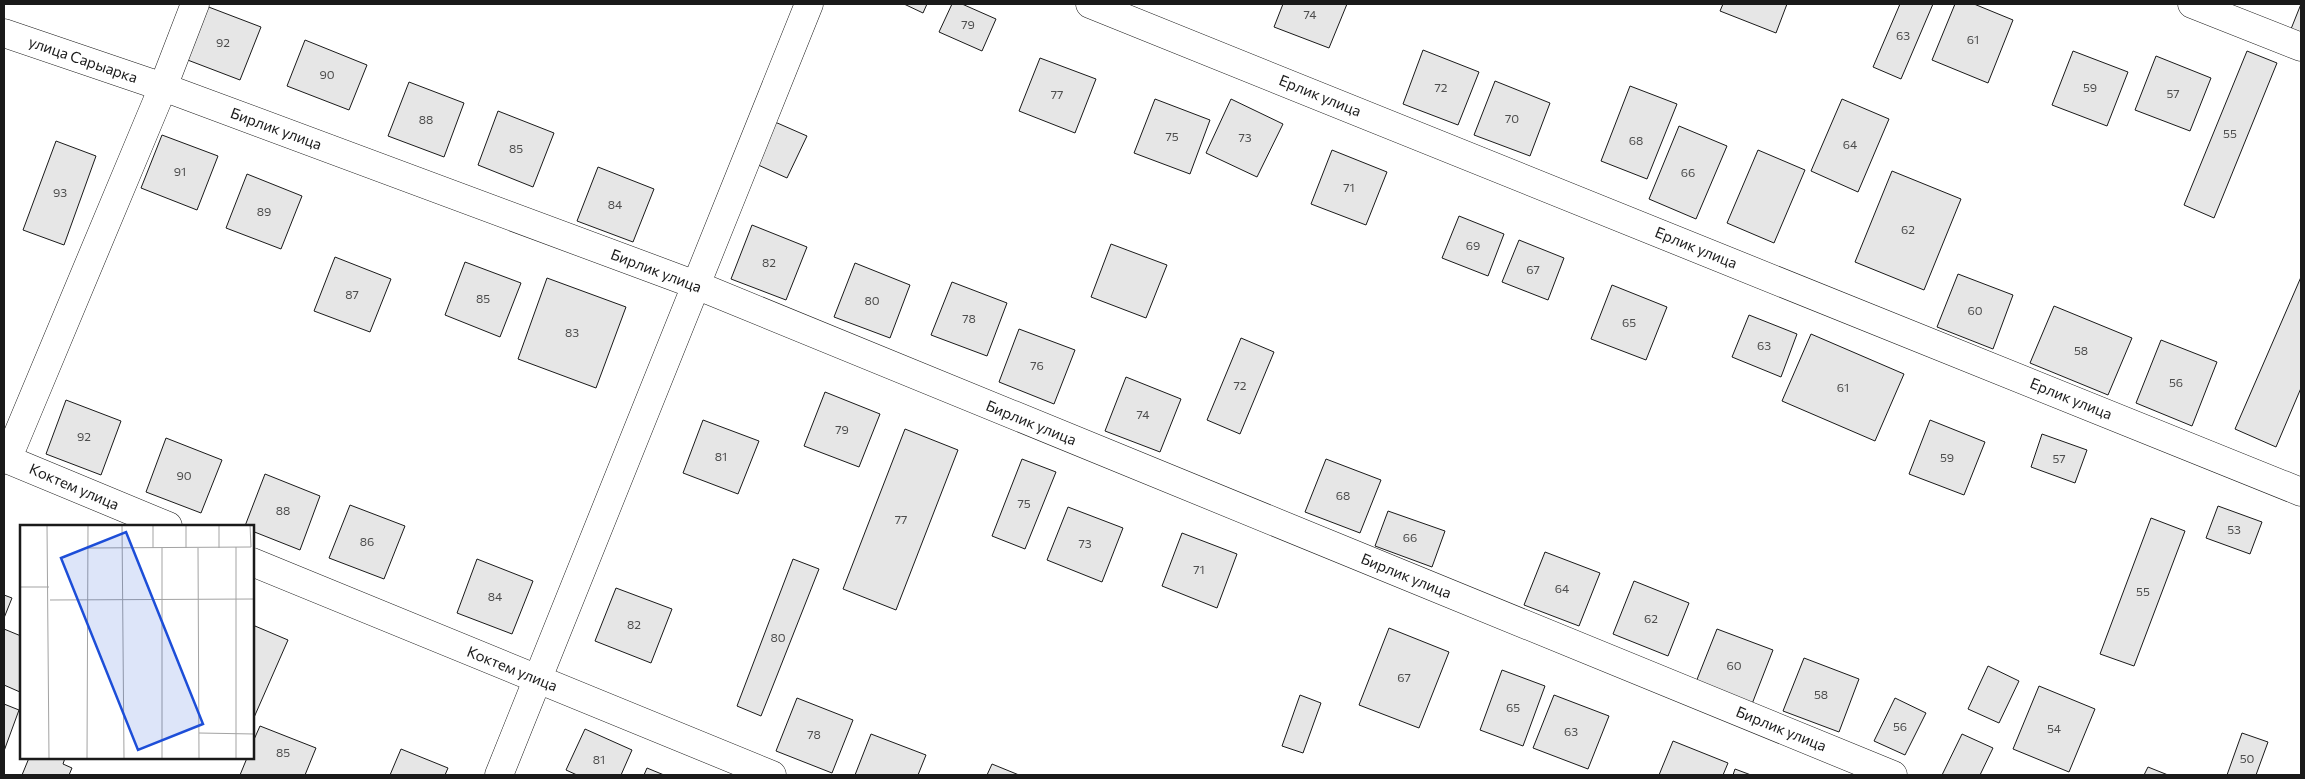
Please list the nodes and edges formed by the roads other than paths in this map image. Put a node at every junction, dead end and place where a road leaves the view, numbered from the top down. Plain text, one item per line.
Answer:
1 (195, 4) edge
2 (809, 4) edge
3 (1090, 4) edge
4 (2192, 4) edge
5 (4, 33) edge
6 (2301, 47) edge
7 (163, 87) junction
8 (696, 285) junction
9 (6, 459) edge
10 (2301, 492) edge
11 (166, 525) edge
12 (254, 563) edge
13 (537, 680) junction
14 (499, 775) edge
15 (772, 775) edge
16 (1892, 775) edge

1 - 7 street
2 - 8 street
3 - 10 street, Ерлик улица
4 - 6 street
5 - 7 street, улица Сарыарка
7 - 8 street, Бирлик улица
7 - 9 street
8 - 13 street
8 - 16 street, Бирлик улица
9 - 11 street, Коктем улица
12 - 13 street, Коктем улица
13 - 14 street
13 - 15 street, Коктем улица

